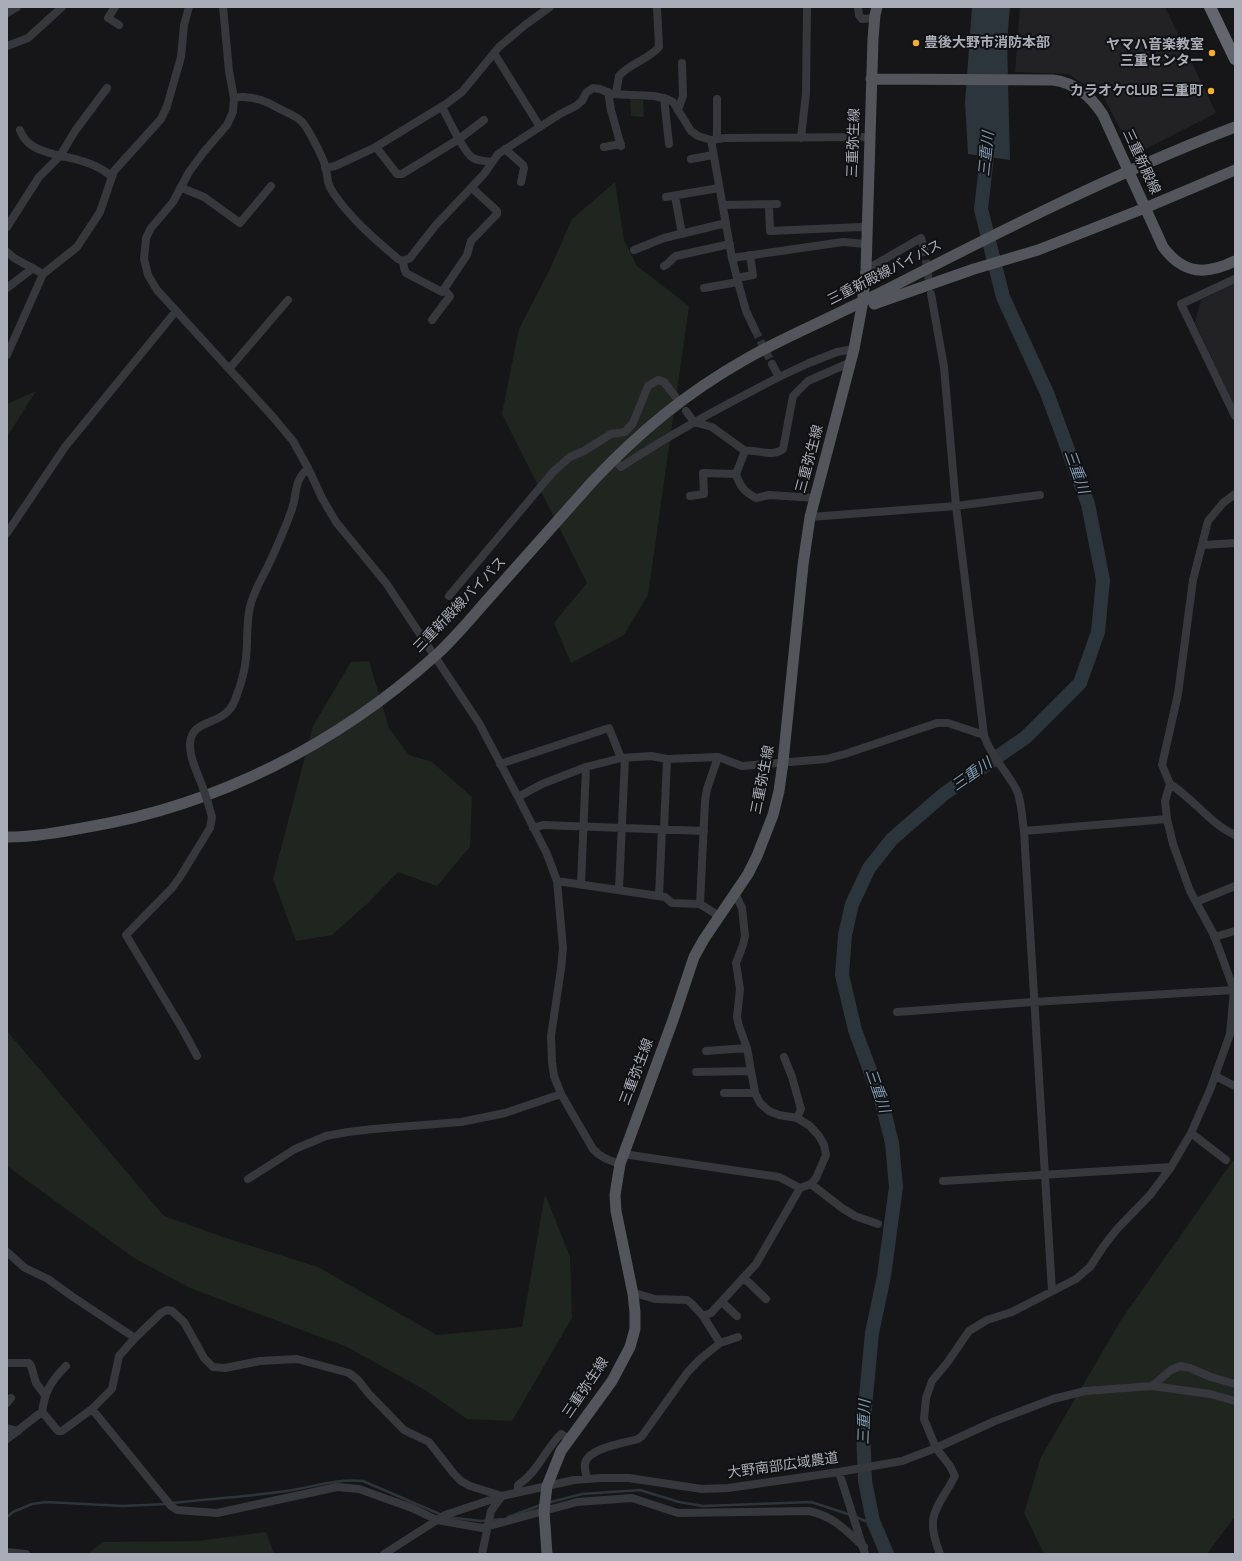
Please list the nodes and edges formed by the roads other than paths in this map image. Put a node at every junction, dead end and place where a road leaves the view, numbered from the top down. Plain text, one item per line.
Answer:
1 (17, 7) edge
2 (62, 7) edge
3 (115, 7) edge
4 (189, 7) edge
5 (223, 7) edge
6 (550, 7) edge
7 (658, 7) edge
8 (807, 7) edge
9 (858, 7) edge
10 (1210, 7) edge
11 (876, 12) edge
12 (7, 13) edge
13 (119, 26) dead end
14 (7, 46) edge
15 (494, 52) junction
16 (1235, 59) edge
17 (682, 63) dead end
18 (871, 79) junction
19 (108, 88) dead end
20 (612, 93) junction
21 (234, 98) junction
22 (664, 98) junction
23 (717, 99) dead end
24 (442, 107) junction
25 (678, 110) junction
26 (484, 120) dead end
27 (540, 127) junction
28 (1230, 129) edge
29 (20, 130) dead end
30 (870, 137) junction
31 (801, 138) junction
32 (459, 139) junction
33 (714, 139) junction
34 (669, 144) dead end
35 (376, 147) junction
36 (604, 147) dead end
37 (505, 149) junction
38 (713, 155) junction
39 (60, 156) junction
40 (691, 159) dead end
41 (492, 162) junction
42 (325, 168) junction
43 (1235, 170) edge
44 (1128, 172) junction
45 (112, 177) junction
46 (522, 182) dead end
47 (271, 186) dead end
48 (182, 188) junction
49 (472, 188) junction
50 (719, 188) junction
51 (675, 196) junction
52 (666, 197) dead end
53 (723, 205) junction
54 (1145, 208) junction
55 (726, 223) junction
56 (7, 227) edge
57 (867, 228) junction
58 (682, 234) junction
59 (730, 244) junction
60 (866, 244) junction
61 (924, 248) dead end
62 (634, 250) dead end
63 (7, 252) edge
64 (750, 255) junction
65 (732, 258) junction
66 (403, 261) junction
67 (1235, 261) edge
68 (664, 266) dead end
69 (33, 268) junction
70 (866, 270) junction
71 (43, 274) junction
72 (1235, 279) edge
73 (737, 280) junction
74 (7, 288) edge
75 (704, 288) dead end
76 (444, 289) junction
77 (931, 294) tunnel mouth
78 (875, 299) junction
79 (288, 300) dead end
80 (176, 311) junction
81 (432, 320) dead end
82 (755, 330) tunnel mouth
83 (854, 349) junction
84 (7, 355) edge
85 (851, 362) junction
86 (772, 364) tunnel mouth
87 (229, 369) junction
88 (778, 377) junction
89 (675, 396) dead end
90 (686, 411) dead end
91 (1235, 416) edge
92 (694, 422) junction
93 (744, 451) junction
94 (614, 460) junction
95 (308, 468) junction
96 (736, 474) junction
97 (1235, 494) edge
98 (1040, 495) dead end
99 (690, 496) dead end
100 (816, 498) junction
101 (956, 506) junction
102 (810, 517) junction
103 (7, 533) edge
104 (1235, 543) edge
105 (1203, 545) junction
106 (449, 596) dead end
107 (434, 656) junction
108 (984, 735) junction
109 (718, 757) junction
110 (623, 758) junction
111 (667, 759) junction
112 (783, 762) junction
113 (500, 764) junction
114 (586, 767) junction
115 (1170, 784) junction
116 (518, 797) junction
117 (1167, 818) junction
118 (583, 826) junction
119 (533, 828) junction
120 (622, 828) junction
121 (663, 829) junction
122 (704, 831) junction
123 (1024, 831) junction
124 (1235, 835) edge
125 (7, 837) edge
126 (557, 881) junction
127 (581, 884) junction
128 (1235, 886) edge
129 (619, 889) junction
130 (736, 893) junction
131 (658, 896) junction
132 (1196, 902) junction
133 (700, 904) junction
134 (718, 916) junction
135 (1235, 931) edge
136 (1235, 937) edge
137 (1215, 940) junction
138 (1234, 990) edge
139 (1033, 1002) junction
140 (897, 1012) dead end
141 (747, 1048) junction
142 (706, 1051) dead end
143 (197, 1056) dead end
144 (784, 1056) dead end
145 (750, 1071) junction
146 (696, 1072) dead end
147 (1215, 1076) junction
148 (1235, 1086) edge
149 (724, 1093) dead end
150 (755, 1093) junction
151 (561, 1094) junction
152 (798, 1118) junction
153 (1192, 1133) junction
154 (622, 1159) junction
155 (1226, 1160) dead end
156 (1171, 1167) junction
157 (1044, 1174) junction
158 (248, 1179) dead end
159 (943, 1181) dead end
160 (811, 1184) junction
161 (800, 1188) junction
162 (878, 1224) dead end
163 (7, 1252) edge
164 (744, 1278) junction
165 (1052, 1291) junction
166 (633, 1294) junction
167 (766, 1299) dead end
168 (722, 1302) junction
169 (703, 1316) junction
170 (737, 1316) dead end
171 (738, 1337) dead end
172 (135, 1338) junction
173 (720, 1344) junction
174 (7, 1363) edge
175 (66, 1366) dead end
176 (1235, 1384) edge
177 (1152, 1386) junction
178 (45, 1395) junction
179 (1235, 1401) edge
180 (92, 1409) junction
181 (42, 1414) junction
182 (7, 1428) edge
183 (18, 1431) junction
184 (7, 1439) edge
185 (569, 1439) junction
186 (936, 1448) junction
187 (842, 1471) junction
188 (587, 1479) junction
189 (547, 1486) junction
190 (518, 1492) junction
191 (502, 1496) junction
192 (544, 1506) junction
193 (437, 1520) junction
194 (486, 1527) junction
195 (865, 1551) edge
196 (7, 1552) edge
197 (26, 1554) edge
198 (384, 1554) edge
199 (482, 1554) edge
200 (547, 1554) edge
201 (940, 1554) edge

1 - 12 street
2 - 14 street
3 - 13 street
4 - 45 street
5 - 21 street
6 - 15 street
7 - 20 street
8 - 31 street
9 - 11 street
10 - 16 highway
11 - 18 main road, 三重弥生線
15 - 24 street
15 - 27 street
17 - 25 street
18 - 30 main road, 三重弥生線
18 - 44 main road, 三重新殿線
19 - 39 street
20 - 22 street
20 - 27 street
20 - 36 street
21 - 42 street
21 - 48 street
22 - 25 street
22 - 34 street
23 - 33 street
24 - 32 street
24 - 35 street
25 - 33 street
26 - 32 street
27 - 37 street
28 - 44 main road
29 - 39 street
30 - 31 street
30 - 57 main road, 三重弥生線
31 - 33 street
32 - 35 street
32 - 41 street
33 - 38 street
35 - 42 street
37 - 41 street
37 - 46 street
38 - 40 street
38 - 50 street
39 - 45 street
39 - 56 street
41 - 49 street
42 - 66 street
43 - 54 main road
44 - 54 main road, 三重新殿線
44 - 78 main road, 三重新殿線バイパス
45 - 71 street
47 - 48 street
48 - 80 street
49 - 66 street
49 - 76 street
50 - 51 street
50 - 53 street
51 - 52 street
51 - 58 street
53 - 55 street
53 - 57 street
54 - 67 main road, 三重新殿線
54 - 78 main road, 三重新殿線バイパス
55 - 58 street
55 - 59 street
57 - 60 main road, 三重弥生線
58 - 62 street
59 - 65 street
59 - 68 street
60 - 64 street
60 - 70 main road, 三重弥生線
61 - 70 street
63 - 69 street
64 - 65 street
64 - 73 street
65 - 73 street
66 - 76 street
69 - 71 street
69 - 74 street
70 - 83 main road, 三重弥生線
71 - 84 street
72 - 91 street
73 - 75 street
73 - 82 street
76 - 81 street
77 - 101 street
78 - 94 main road, 三重新殿線バイパス
79 - 87 street
80 - 87 street
80 - 103 street
83 - 85 main road, 三重弥生線
83 - 88 street
85 - 93 street
85 - 100 main road, 三重弥生線
86 - 88 street
87 - 95 street
88 - 92 street
89 - 106 street
90 - 92 street
92 - 93 street
92 - 94 street
93 - 96 street
94 - 107 main road, 三重新殿線バイパス
95 - 107 street
95 - 143 street, bridge
96 - 99 street
96 - 100 street
97 - 105 street
98 - 101 street
100 - 102 main road, 三重弥生線
101 - 102 street
101 - 108 street
102 - 112 main road, 三重弥生線
104 - 105 street
105 - 115 street
107 - 113 street
107 - 125 main road, 三重新殿線バイパス
108 - 112 street
108 - 123 street
109 - 111 street
109 - 112 street
109 - 122 street
110 - 111 street
110 - 113 street
110 - 114 street
110 - 120 street
111 - 121 street
112 - 130 main road, 三重弥生線
113 - 116 street
114 - 116 street
114 - 118 street
115 - 117 street
115 - 124 street
116 - 119 street
117 - 123 street
117 - 132 street
118 - 119 street
118 - 120 street
118 - 127 street
119 - 126 street
120 - 121 street
120 - 129 street
121 - 122 street
121 - 131 street
122 - 133 street
123 - 139 street
126 - 127 street
126 - 151 street
127 - 129 street
128 - 132 street
129 - 131 street
130 - 134 main road, 三重弥生線
130 - 141 street
131 - 133 street
132 - 137 street
133 - 134 street
134 - 154 main road, 三重弥生線
135 - 137 street
136 - 137 street
137 - 138 street
138 - 139 street
138 - 147 street
139 - 140 street
139 - 157 street
141 - 142 street
141 - 145 street
144 - 152 street
145 - 146 street
145 - 150 street
147 - 148 street
147 - 153 street
149 - 150 street
150 - 152 street
151 - 154 street
151 - 158 street
152 - 160 street
153 - 155 street
153 - 156 street
154 - 161 street
154 - 166 main road, 三重弥生線
156 - 157 street
156 - 165 street
157 - 159 street
157 - 165 street
160 - 161 street
160 - 162 street
161 - 164 street
163 - 172 street
164 - 167 street
164 - 168 street
165 - 186 street
166 - 169 street
166 - 185 main road, 三重弥生線
168 - 169 street
168 - 170 street
169 - 173 street
171 - 173 street
172 - 180 street
172 - 191 street
173 - 188 street
174 - 178 street
175 - 178 street
176 - 177 street
177 - 179 street, 大野南部広域農道
177 - 186 street, 大野南部広域農道
178 - 181 street
180 - 181 street
180 - 193 street
181 - 183 street
182 - 183 street
183 - 184 street
185 - 189 main road, 三重弥生線
185 - 190 street
186 - 187 street, 大野南部広域農道
186 - 201 street
187 - 188 street, 大野南部広域農道
187 - 195 street
188 - 189 street, 大野南部広域農道
189 - 190 street, 大野南部広域農道
189 - 192 main road, 三重弥生線
190 - 191 street, 大野南部広域農道
191 - 193 street, 大野南部広域農道
191 - 194 street
192 - 194 street
192 - 195 street
192 - 200 main road, 三重弥生線
193 - 194 street
193 - 198 street, 大野南部広域農道
194 - 199 street
196 - 197 street

